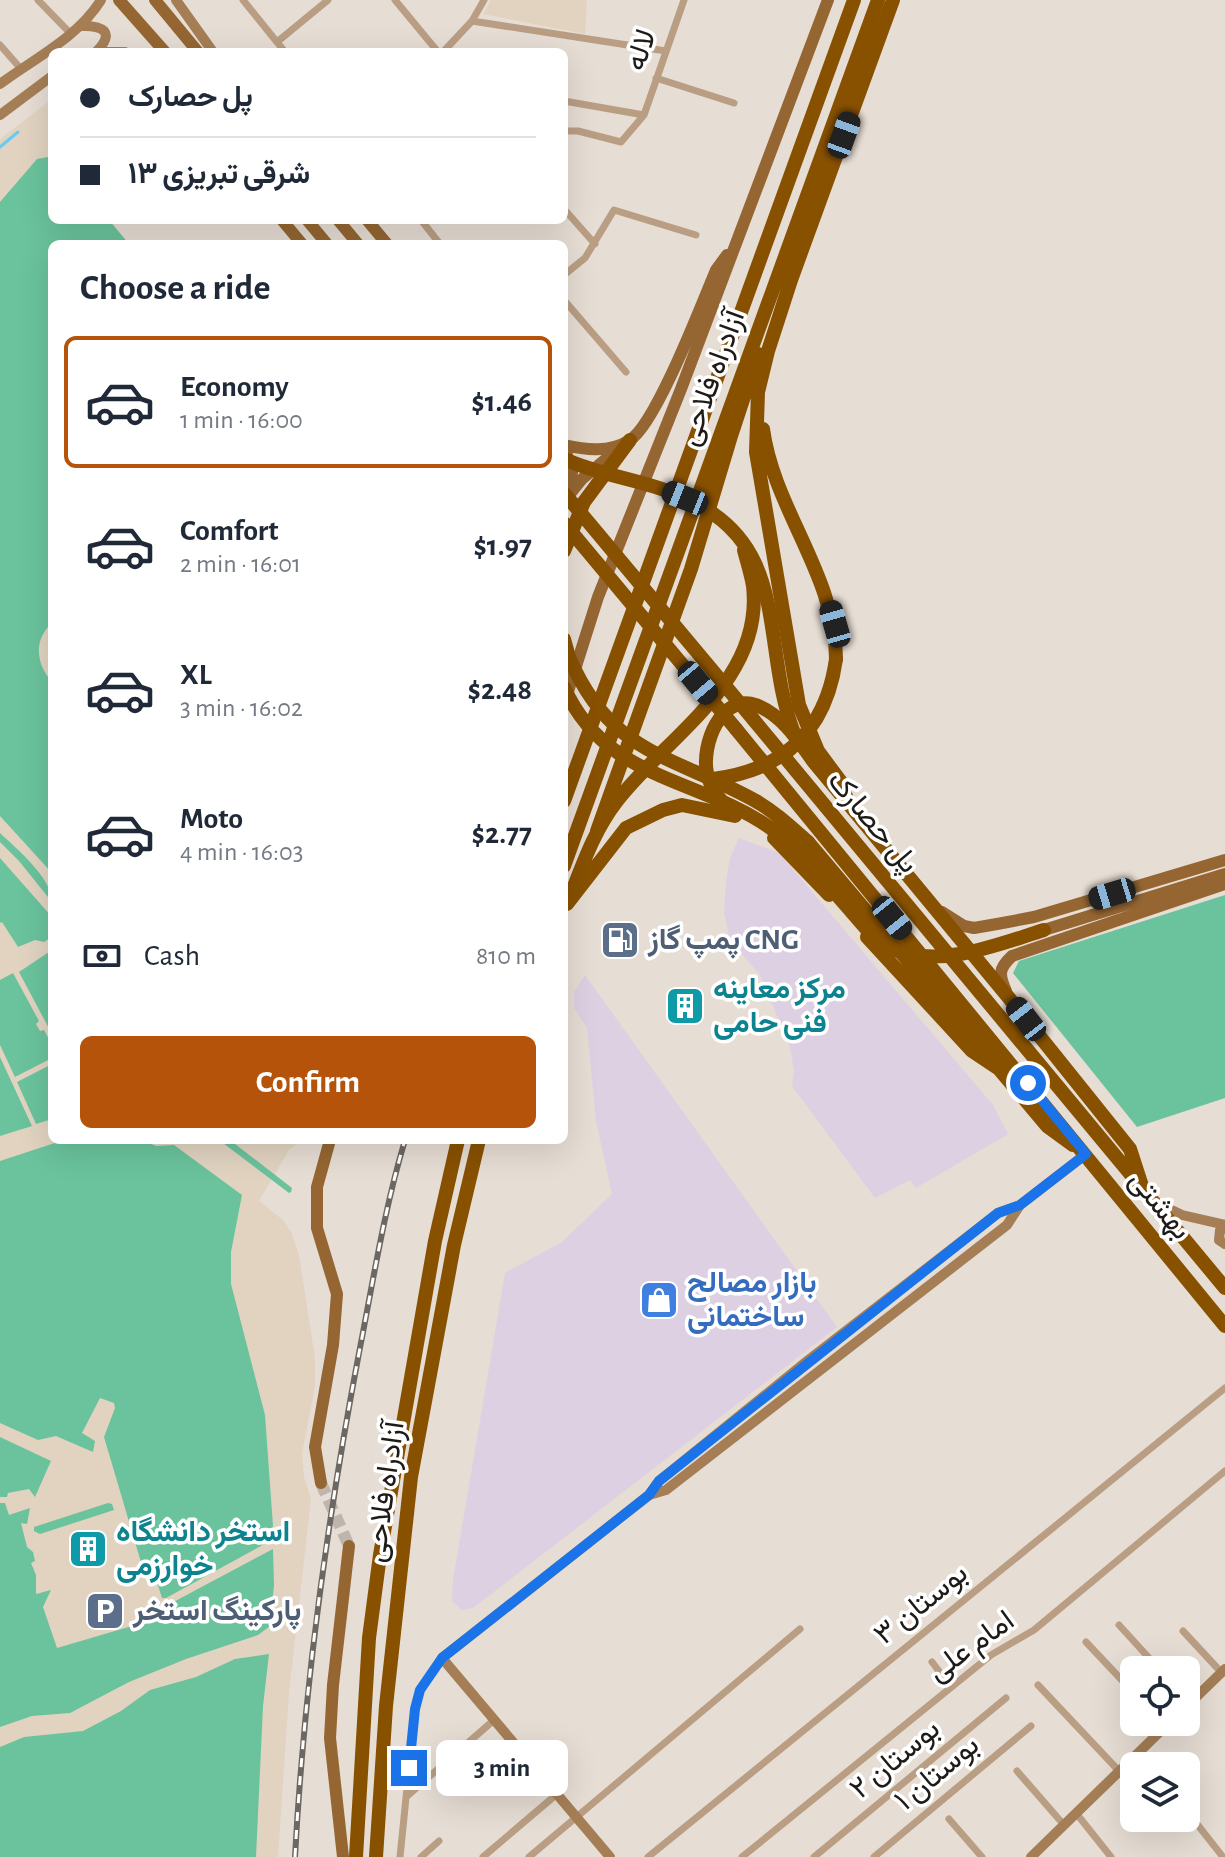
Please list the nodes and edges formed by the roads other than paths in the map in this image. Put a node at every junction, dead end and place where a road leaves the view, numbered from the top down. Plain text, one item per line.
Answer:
1 (38, 0) edge
2 (101, 0) edge
3 (119, 0) edge
4 (155, 0) edge
5 (176, 0) edge
6 (243, 0) edge
7 (328, 0) edge
8 (395, 0) edge
9 (484, 0) edge
10 (684, 0) edge
11 (828, 0) edge
12 (854, 0) edge
13 (878, 0) edge
14 (893, 0) edge
15 (472, 21) junction
16 (80, 26) junction
17 (71, 34) junction
18 (277, 42) junction
19 (0, 45) edge
20 (51, 48) edge
21 (100, 48) edge
22 (161, 48) edge
23 (195, 48) edge
24 (210, 48) edge
25 (282, 48) edge
26 (437, 48) edge
27 (444, 48) edge
28 (48, 50) edge
29 (666, 51) junction
30 (21, 69) junction
31 (656, 78) junction
32 (48, 79) edge
33 (0, 84) edge
34 (568, 102) edge
35 (734, 103) dead end
36 (0, 115) edge
37 (644, 115) junction
38 (568, 131) edge
39 (568, 214) edge
40 (285, 224) edge
41 (310, 224) edge
42 (341, 224) edge
43 (370, 224) edge
44 (424, 224) edge
45 (696, 235) dead end
46 (791, 238) junction
47 (299, 240) edge
48 (324, 240) edge
49 (355, 240) edge
50 (384, 240) edge
51 (437, 240) edge
52 (736, 243) junction
53 (595, 244) junction
54 (568, 272) edge
55 (568, 305) edge
56 (626, 372) dead end
57 (758, 392) junction
58 (630, 440) junction
59 (568, 446) edge
60 (568, 460) edge
61 (568, 461) edge
62 (568, 483) edge
63 (568, 496) edge
64 (568, 498) edge
65 (568, 528) edge
66 (741, 538) junction
67 (568, 541) edge
68 (568, 653) edge
69 (568, 691) edge
70 (568, 695) edge
71 (794, 733) junction
72 (665, 778) junction
73 (568, 790) edge
74 (849, 805) junction
75 (733, 814) junction
76 (597, 831) junction
77 (568, 855) edge
78 (1225, 860) edge
79 (1225, 874) edge
80 (1225, 884) edge
81 (568, 901) edge
82 (568, 904) edge
83 (935, 907) junction
84 (1034, 917) junction
85 (997, 924) junction
86 (1044, 930) joint
87 (1040, 947) junction
88 (1012, 956) junction
89 (1009, 998) junction
90 (999, 1069) junction
91 (329, 1144) edge
92 (457, 1144) edge
93 (479, 1144) edge
94 (1086, 1154) junction
95 (1142, 1186) junction
96 (1156, 1203) junction
97 (1020, 1205) junction
98 (1225, 1226) edge
99 (1225, 1244) edge
100 (1225, 1288) edge
101 (1225, 1326) edge
102 (1225, 1388) edge
103 (1225, 1471) edge
104 (321, 1483) tunnel mouth
105 (649, 1495) junction
106 (349, 1546) tunnel mouth
107 (1119, 1625) dead end
108 (800, 1629) dead end
109 (1183, 1631) dead end
110 (1086, 1642) dead end
111 (1147, 1656) edge
112 (442, 1658) junction
113 (932, 1662) dead end
114 (1223, 1670) edge
115 (1120, 1678) edge
116 (1038, 1685) dead end
117 (951, 1687) junction
118 (1200, 1691) edge
119 (1006, 1698) dead end
120 (494, 1720) junction
121 (1031, 1726) dead end
122 (1154, 1736) edge
123 (1140, 1751) joint
124 (1017, 1771) dead end
125 (1119, 1771) junction
126 (557, 1794) junction
127 (406, 1797) junction
128 (1076, 1813) junction
129 (577, 1818) junction
130 (949, 1819) dead end
131 (1064, 1825) junction
132 (1200, 1828) edge
133 (439, 1841) dead end
134 (343, 1857) edge
135 (356, 1857) edge
136 (376, 1857) edge
137 (400, 1857) edge
138 (421, 1857) edge
139 (483, 1857) edge
140 (529, 1857) edge
141 (610, 1857) edge
142 (648, 1857) edge
143 (742, 1857) edge
144 (814, 1857) edge
145 (874, 1857) edge
146 (982, 1857) edge
147 (1031, 1857) edge
148 (1111, 1857) edge
149 (1223, 1857) edge

1 - 17 street
2 - 16 street
3 - 22 main road
4 - 23 main road
5 - 24 street
6 - 18 street
7 - 18 street
8 - 26 street
9 - 15 street
10 - 29 street, لاله
11 - 52 main road
12 - 73 highway, آزادراه فلاحی
13 - 46 highway, آزادراه فلاحی
14 - 57 highway
15 - 27 street
15 - 29 street
16 - 17 street
16 - 21 street
17 - 20 street
18 - 25 street
19 - 30 street
28 - 30 street
29 - 31 street, لاله
30 - 33 street
31 - 35 street
31 - 37 street, لاله
32 - 36 street
34 - 37 street
37 - 38 street
39 - 53 street
40 - 47 main road
41 - 48 main road
42 - 49 main road
43 - 50 main road
44 - 51 street
45 - 53 street
46 - 76 highway
46 - 77 highway, آزادراه فلاحی
52 - 58 main road
52 - 69 main road
53 - 54 street
55 - 56 street
57 - 72 highway, bridge
57 - 74 highway
58 - 59 main road
58 - 63 main road
58 - 67 highway
60 - 62 main road
61 - 66 highway, bridge
64 - 95 highway, پل حصارک, bridge
65 - 94 highway, پل حصارک, bridge
66 - 71 highway, bridge
66 - 76 highway
68 - 90 highway, bridge
70 - 72 highway, bridge
71 - 74 highway
71 - 75 highway
72 - 86 highway, bridge
74 - 83 highway
75 - 82 highway
75 - 90 highway
76 - 81 highway
78 - 84 main road
79 - 86 main road
80 - 87 main road
83 - 85 main road
83 - 89 highway
84 - 85 main road
84 - 87 main road
85 - 88 main road
87 - 88 main road
88 - 89 main road
89 - 95 highway
90 - 94 highway
91 - 104 main road
92 - 135 highway, آزادراه فلاحی
93 - 136 highway, آزادراه فلاحی
94 - 97 street
94 - 101 highway, بهشتی
95 - 96 highway, بهشتی
96 - 98 street
96 - 100 highway, بهشتی
97 - 105 street
97 - 105 street
98 - 99 street
102 - 142 street, بوستان ۳
103 - 117 street, امام علی
105 - 112 street
106 - 134 main road
107 - 111 street
108 - 129 street
109 - 114 street
110 - 115 street
112 - 120 street
112 - 127 street
113 - 117 street
114 - 118 street
116 - 125 street
117 - 143 street, امام علی
119 - 144 street, بوستان ۲
120 - 126 street
120 - 127 street
121 - 145 street, بوستان ۱
122 - 123 street
123 - 125 street
124 - 131 street
125 - 128 street
126 - 129 street
126 - 139 street
127 - 137 street
128 - 131 street
128 - 148 street
129 - 140 street
129 - 141 street
130 - 146 street
131 - 147 street
132 - 149 street
133 - 138 street

